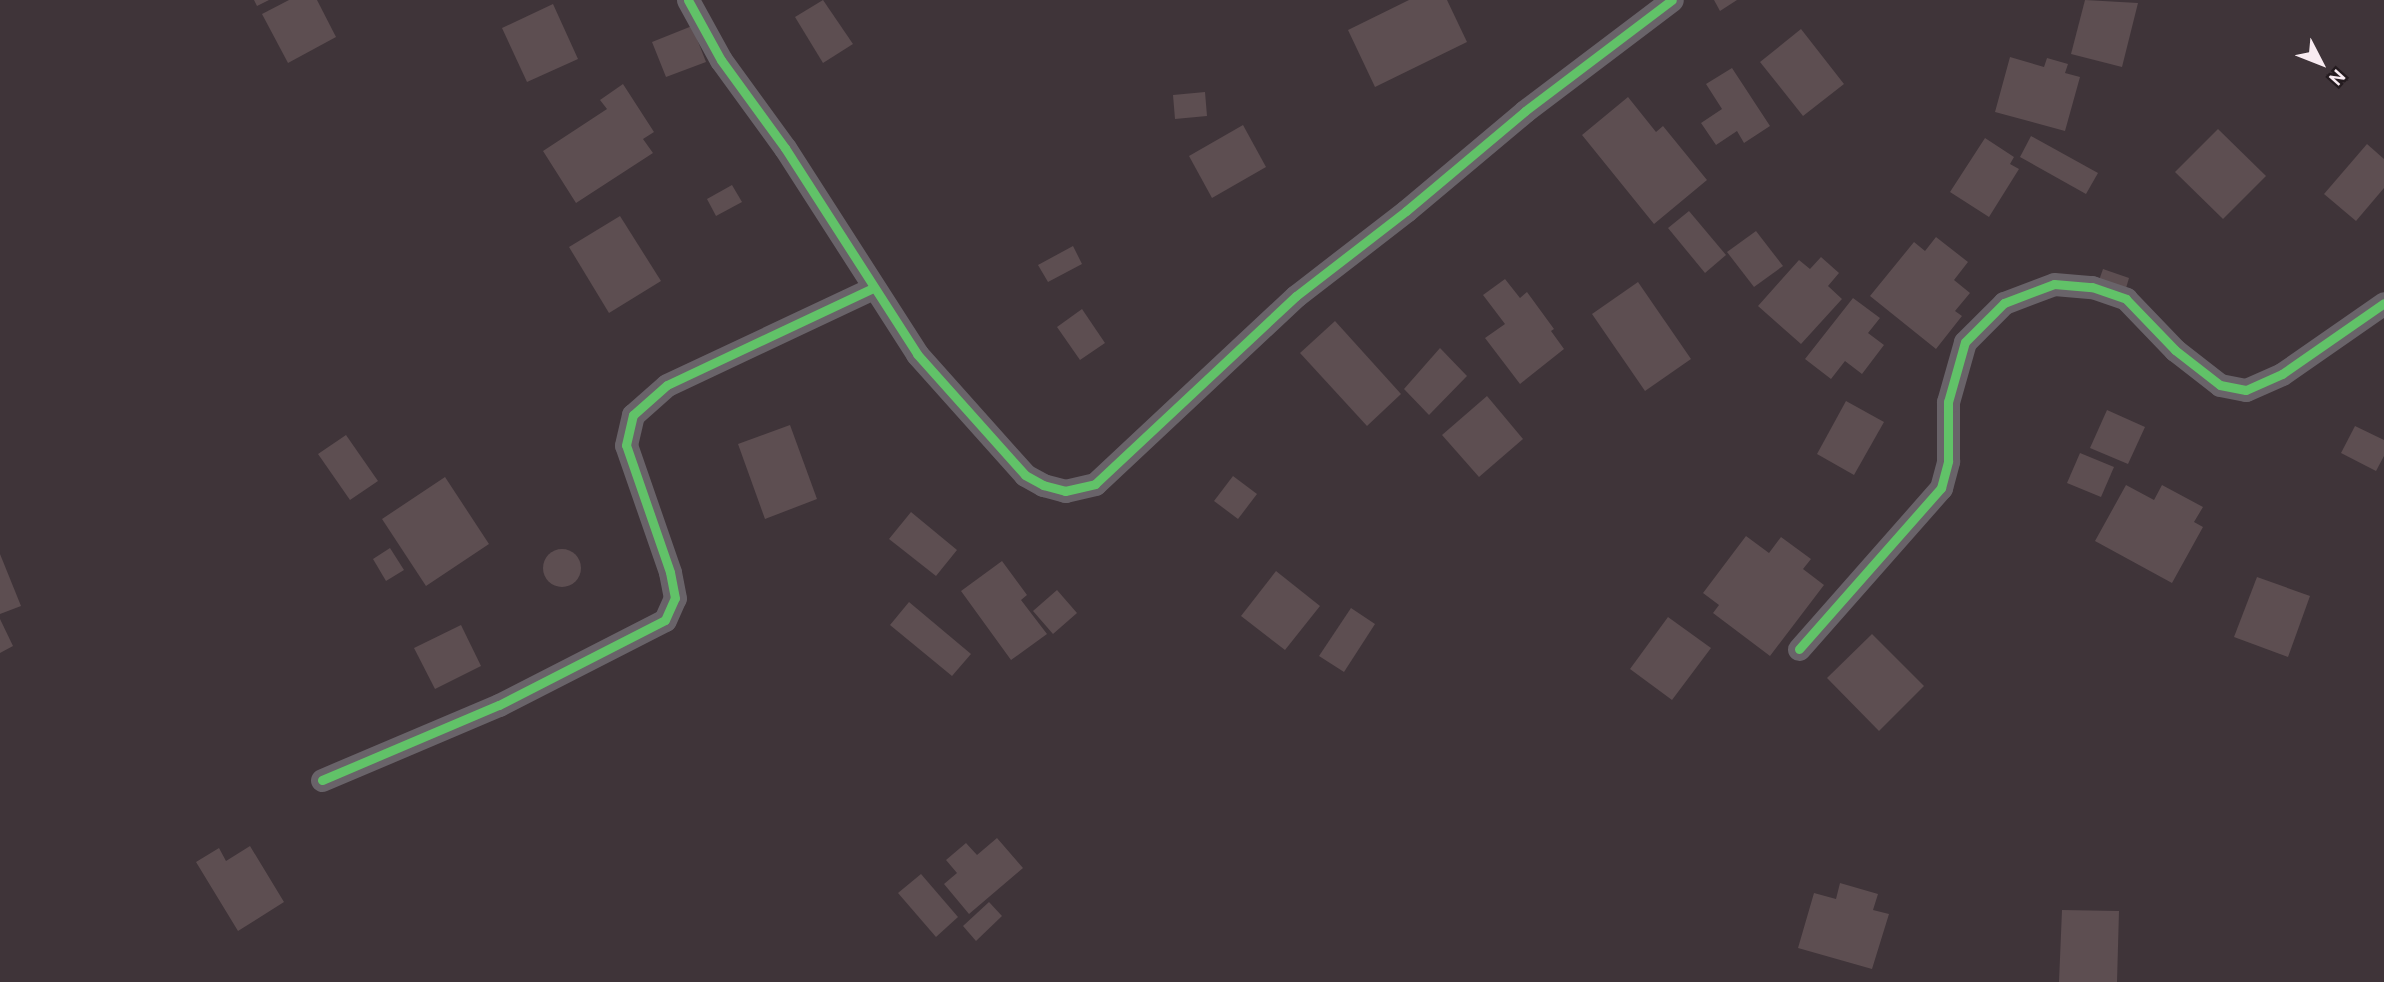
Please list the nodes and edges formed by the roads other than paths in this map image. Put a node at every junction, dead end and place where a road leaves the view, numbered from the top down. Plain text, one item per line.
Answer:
1 (688, 0) edge
2 (1672, 0) edge
3 (873, 288) junction
4 (2384, 303) edge
5 (1799, 649) dead end
6 (322, 780) dead end

1 - 3 street
2 - 3 street
3 - 6 street
4 - 5 street

